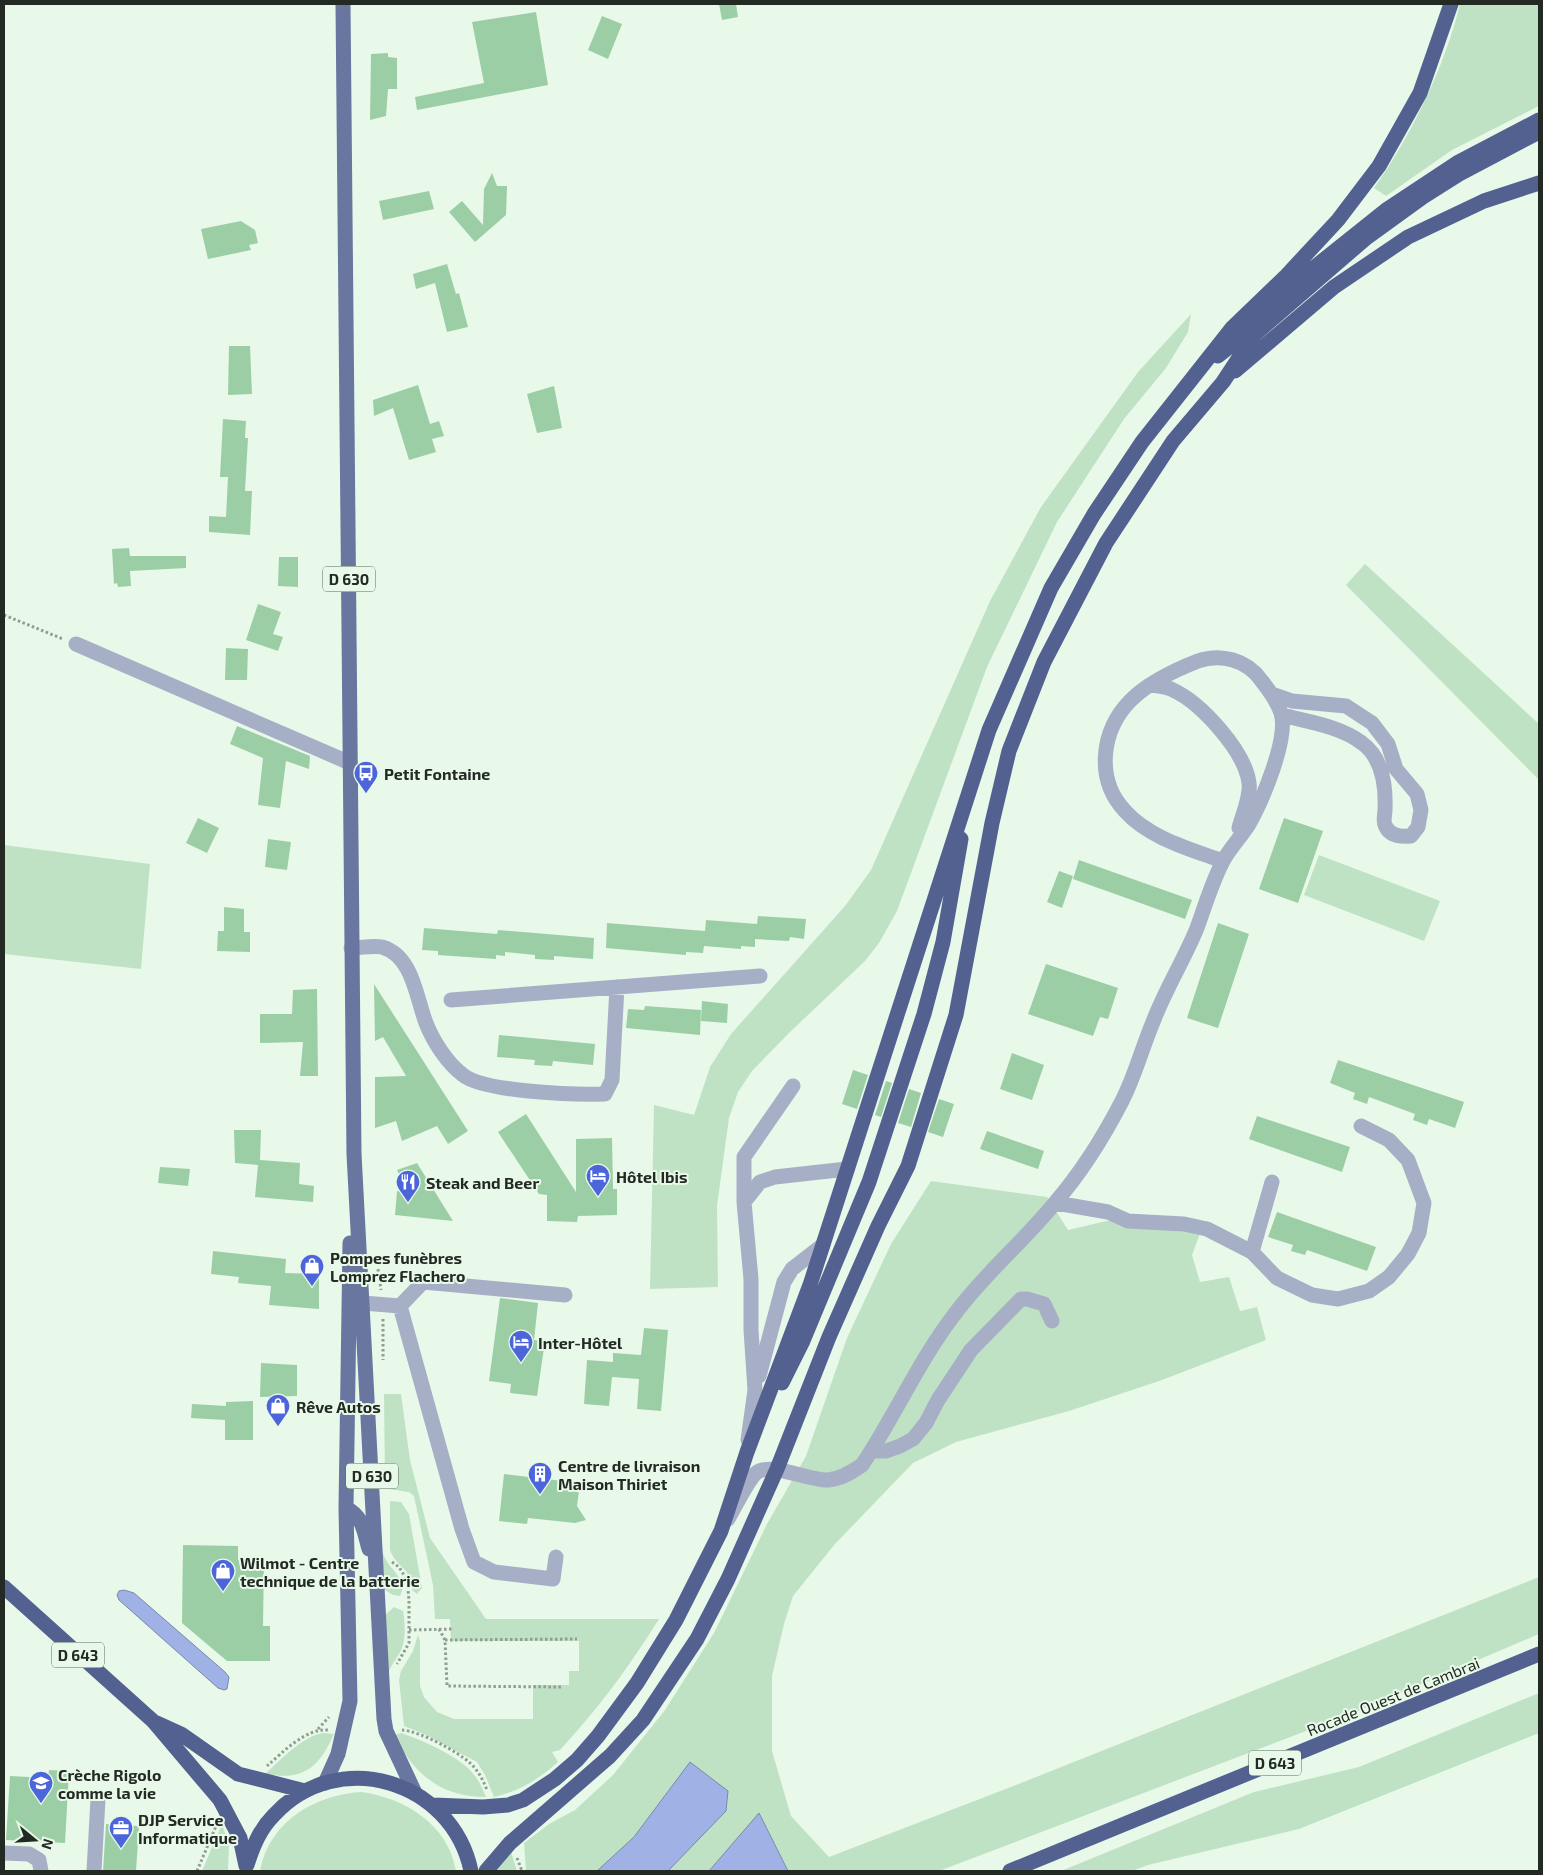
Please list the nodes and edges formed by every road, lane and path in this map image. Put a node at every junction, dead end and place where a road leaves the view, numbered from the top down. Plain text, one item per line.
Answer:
1 (344, 4) edge
2 (1451, 4) edge
3 (1539, 120) edge
4 (1539, 132) edge
5 (1539, 183) edge
6 (1203, 367) junction
7 (1223, 382) junction
8 (4, 615) edge
9 (76, 644) joint
10 (1150, 685) junction
11 (1272, 694) junction
12 (1282, 715) junction
13 (350, 763) junction
14 (970, 786) junction
15 (1236, 842) junction
16 (1223, 861) junction
17 (352, 948) junction
18 (760, 976) dead end
19 (617, 987) junction
20 (451, 1000) dead end
21 (793, 1086) dead end
22 (1360, 1126) dead end
23 (846, 1169) junction
24 (1272, 1182) dead end
25 (744, 1202) junction
26 (1056, 1203) junction
27 (823, 1245) junction
28 (1252, 1252) junction
29 (564, 1295) dead end
30 (355, 1302) junction
31 (400, 1306) junction
32 (1052, 1321) dead end
33 (755, 1390) junction
34 (872, 1450) junction
35 (747, 1452) junction
36 (777, 1469) junction
37 (346, 1508) junction
38 (721, 1531) junction
39 (556, 1557) dead end
40 (376, 1574) junction
41 (4, 1586) edge
42 (440, 1629) junction
43 (453, 1629) dead end
44 (409, 1630) dead end
45 (577, 1639) dead end
46 (446, 1640) junction
47 (1539, 1654) edge
48 (562, 1687) dead end
49 (153, 1721) junction
50 (397, 1730) dead end
51 (325, 1783) junction
52 (305, 1791) junction
53 (415, 1793) junction
54 (98, 1799) dead end
55 (433, 1805) junction
56 (494, 1806) junction
57 (510, 1843) junction
58 (4, 1853) edge
59 (246, 1869) edge
60 (41, 1871) edge
61 (94, 1871) edge
62 (471, 1871) edge
63 (486, 1871) edge
64 (522, 1871) edge
65 (1010, 1871) edge

1 - 13 main road, D 630
2 - 6 highway
3 - 6 highway
4 - 7 highway
5 - 7 highway
6 - 14 highway
7 - 36 highway
8 - 9 path
9 - 13 street
10 - 11 street
10 - 15 street
10 - 16 street
11 - 12 street
11 - 12 street
12 - 15 street
13 - 17 main road, D 630
14 - 23 highway
14 - 35 highway
15 - 16 street
16 - 26 street
17 - 19 street
17 - 30 main road, D 630
18 - 19 street
19 - 20 street
21 - 25 street
22 - 28 street
23 - 25 street
23 - 27 highway
24 - 28 street
25 - 33 street
26 - 28 street
26 - 34 street
27 - 33 street
27 - 35 highway
29 - 31 street
30 - 31 street
30 - 37 main road, D 630
30 - 40 main road, D 630
31 - 39 street
32 - 34 street
33 - 35 street
34 - 36 street
35 - 38 highway
36 - 38 street
36 - 57 highway
37 - 40 main road
37 - 51 main road, D 630
38 - 56 highway
40 - 53 main road, D 630
41 - 49 highway, D 643
42 - 43 path
42 - 44 path
42 - 46 path
45 - 46 path
46 - 48 path
47 - 65 highway, Rocade Ouest de Cambrai / D 643
49 - 52 highway, D 643
49 - 59 highway, D 643
50 - 56 path
51 - 52 highway
51 - 53 highway
52 - 59 highway
53 - 55 highway
54 - 61 street
55 - 56 highway
55 - 62 highway
57 - 63 highway
57 - 64 path
58 - 60 street

